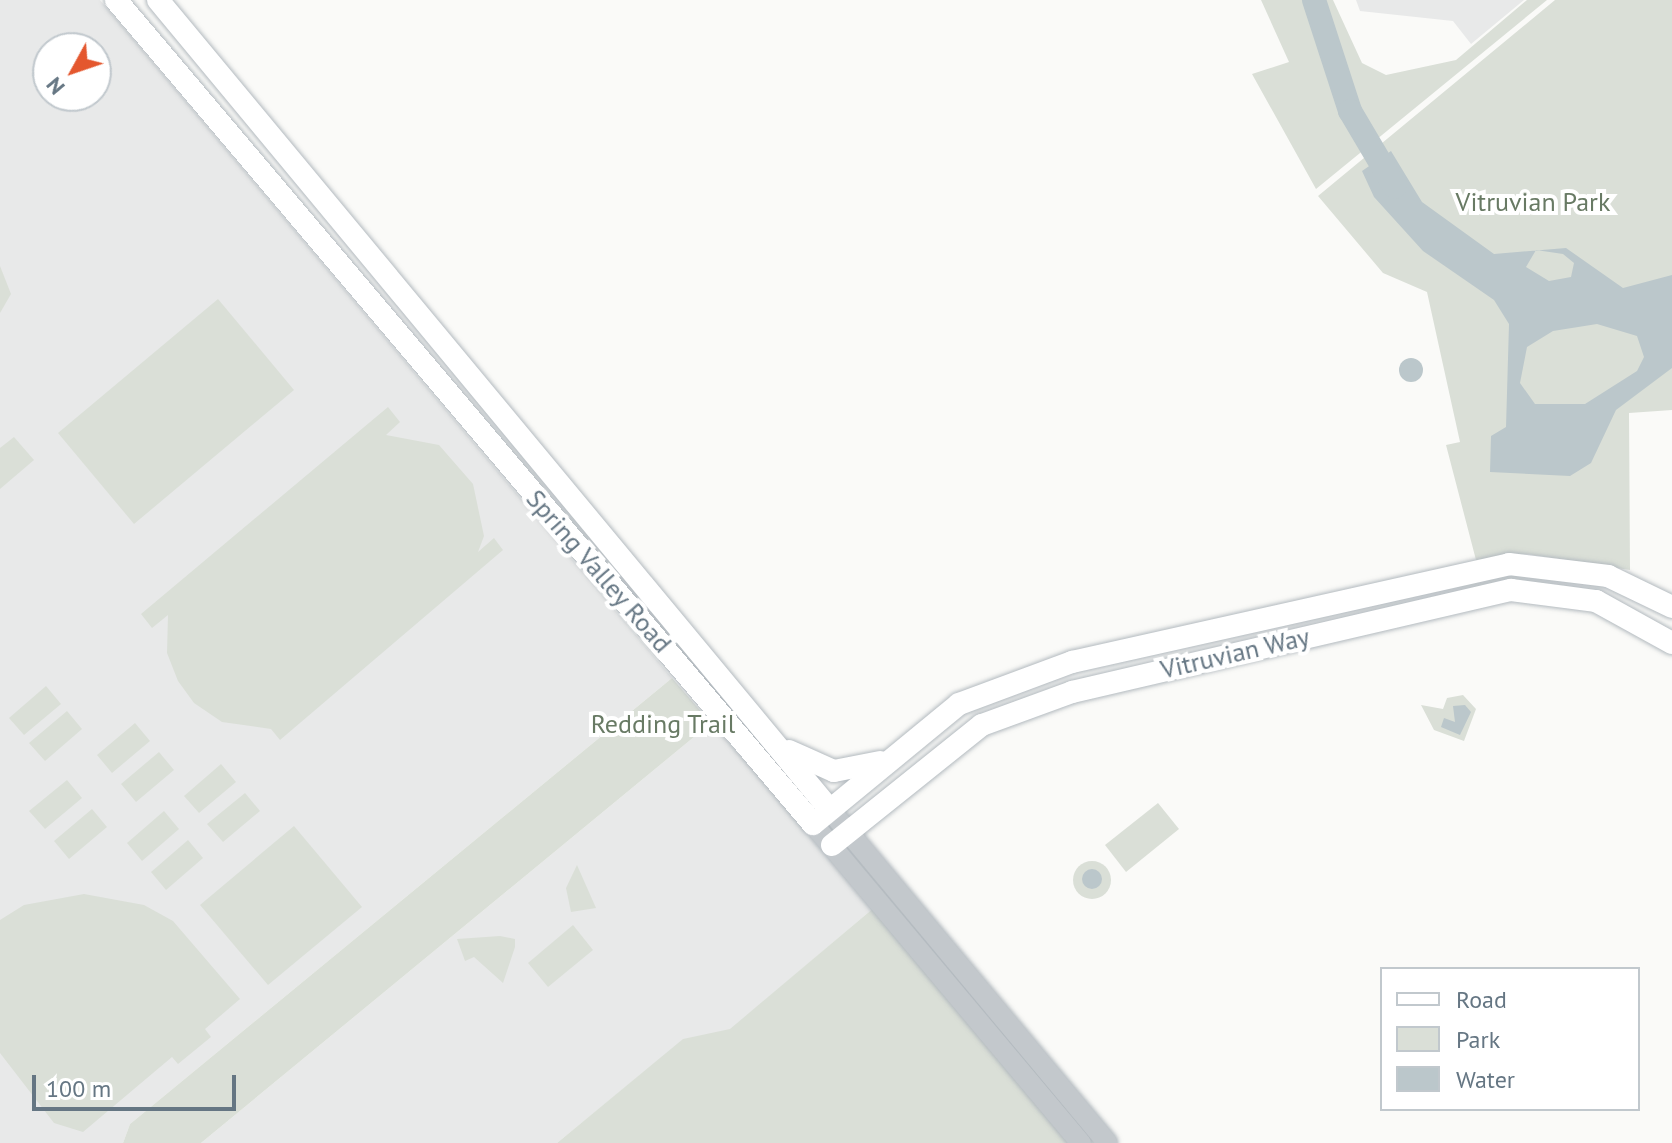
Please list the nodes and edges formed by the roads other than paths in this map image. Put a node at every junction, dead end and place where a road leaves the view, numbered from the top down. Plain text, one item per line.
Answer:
1 (116, 0) edge
2 (158, 0) edge
3 (1509, 564) junction
4 (1511, 590) junction
5 (1672, 607) edge
6 (1233, 625) junction
7 (683, 630) junction
8 (1672, 643) edge
9 (664, 646) junction
10 (1239, 653) junction
11 (1072, 662) junction
12 (1019, 706) junction
13 (770, 738) junction
14 (892, 757) junction
15 (822, 817) junction
16 (840, 838) junction
17 (1081, 1143) edge
18 (1107, 1143) edge

1 - 9 main road, Spring Valley Road
2 - 7 main road, Spring Valley Road
3 - 4 main road
3 - 5 main road, Vitruvian Way
3 - 6 main road, Vitruvian Way
4 - 8 main road, Vitruvian Way
4 - 10 main road, Vitruvian Way
6 - 10 main road
6 - 11 main road, Vitruvian Way
7 - 9 main road
7 - 13 main road, Spring Valley Road
9 - 15 main road, Spring Valley Road
10 - 12 main road, Vitruvian Way
11 - 12 main road
11 - 14 main road, Vitruvian Way
12 - 16 main road, Vitruvian Way
13 - 14 main road
13 - 15 main road, Spring Valley Road
14 - 15 main road, Vitruvian Way
15 - 16 street, Spring Valley Road
16 - 17 street, Spring Valley Road
16 - 18 street, Spring Valley Road

